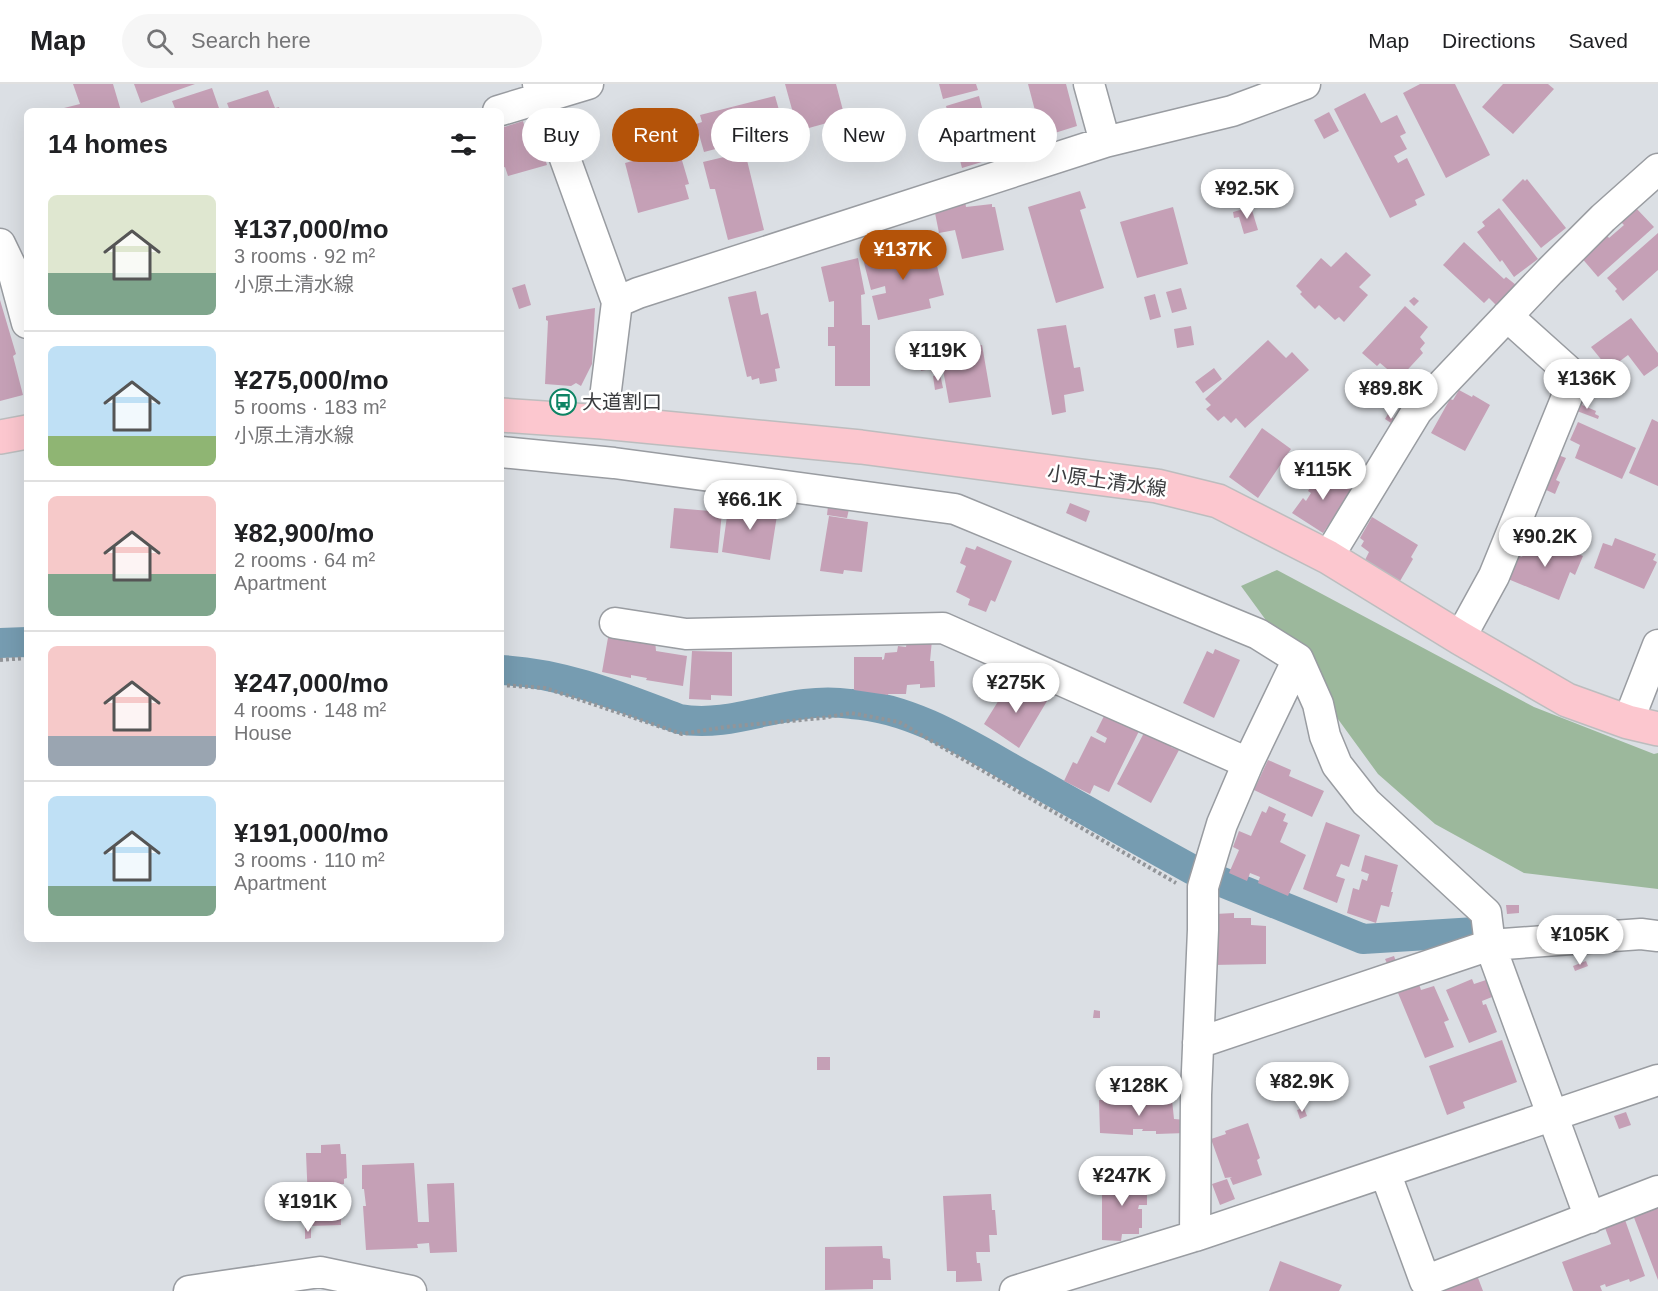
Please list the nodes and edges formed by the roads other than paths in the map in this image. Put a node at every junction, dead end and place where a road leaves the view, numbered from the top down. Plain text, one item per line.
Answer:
1 (588, 84) edge
2 (1089, 84) edge
3 (1305, 84) edge
4 (541, 90) edge
5 (504, 108) edge
6 (1105, 142) junction
7 (1658, 169) edge
8 (0, 244) edge
9 (13, 270) edge
10 (617, 302) junction
11 (24, 312) edge
12 (1508, 316) junction
13 (504, 415) edge
14 (602, 422) junction
15 (24, 433) edge
16 (0, 437) edge
17 (504, 452) edge
18 (1328, 557) junction
19 (615, 623) dead end
20 (1460, 638) junction
21 (1658, 645) edge
22 (1298, 659) junction
23 (1643, 725) edge
24 (1248, 763) junction
25 (1658, 936) edge
26 (1490, 945) junction
27 (1198, 1043) junction
28 (1658, 1080) edge
29 (1552, 1116) junction
30 (1385, 1172) junction
31 (1658, 1191) edge
32 (1590, 1218) junction
33 (1195, 1236) junction
34 (189, 1291) edge
35 (411, 1291) edge
36 (1015, 1291) edge

1 - 4 street
2 - 6 street
3 - 6 street
4 - 5 street
4 - 10 street
6 - 10 street
7 - 12 street
8 - 9 street
9 - 11 street
10 - 14 street
12 - 18 street
12 - 20 street
13 - 14 main road, 小原土清水線
14 - 18 main road, 小原土清水線
15 - 16 main road
17 - 22 street
18 - 20 main road, 小原土清水線
19 - 24 street
20 - 23 main road, 小原土清水線
21 - 23 street
22 - 24 street
22 - 26 street
24 - 27 street
25 - 26 street
26 - 27 street
26 - 29 street
27 - 33 street
28 - 29 street
29 - 30 street
29 - 32 street
30 - 32 street
30 - 33 street
31 - 32 street
33 - 36 street
34 - 35 street

